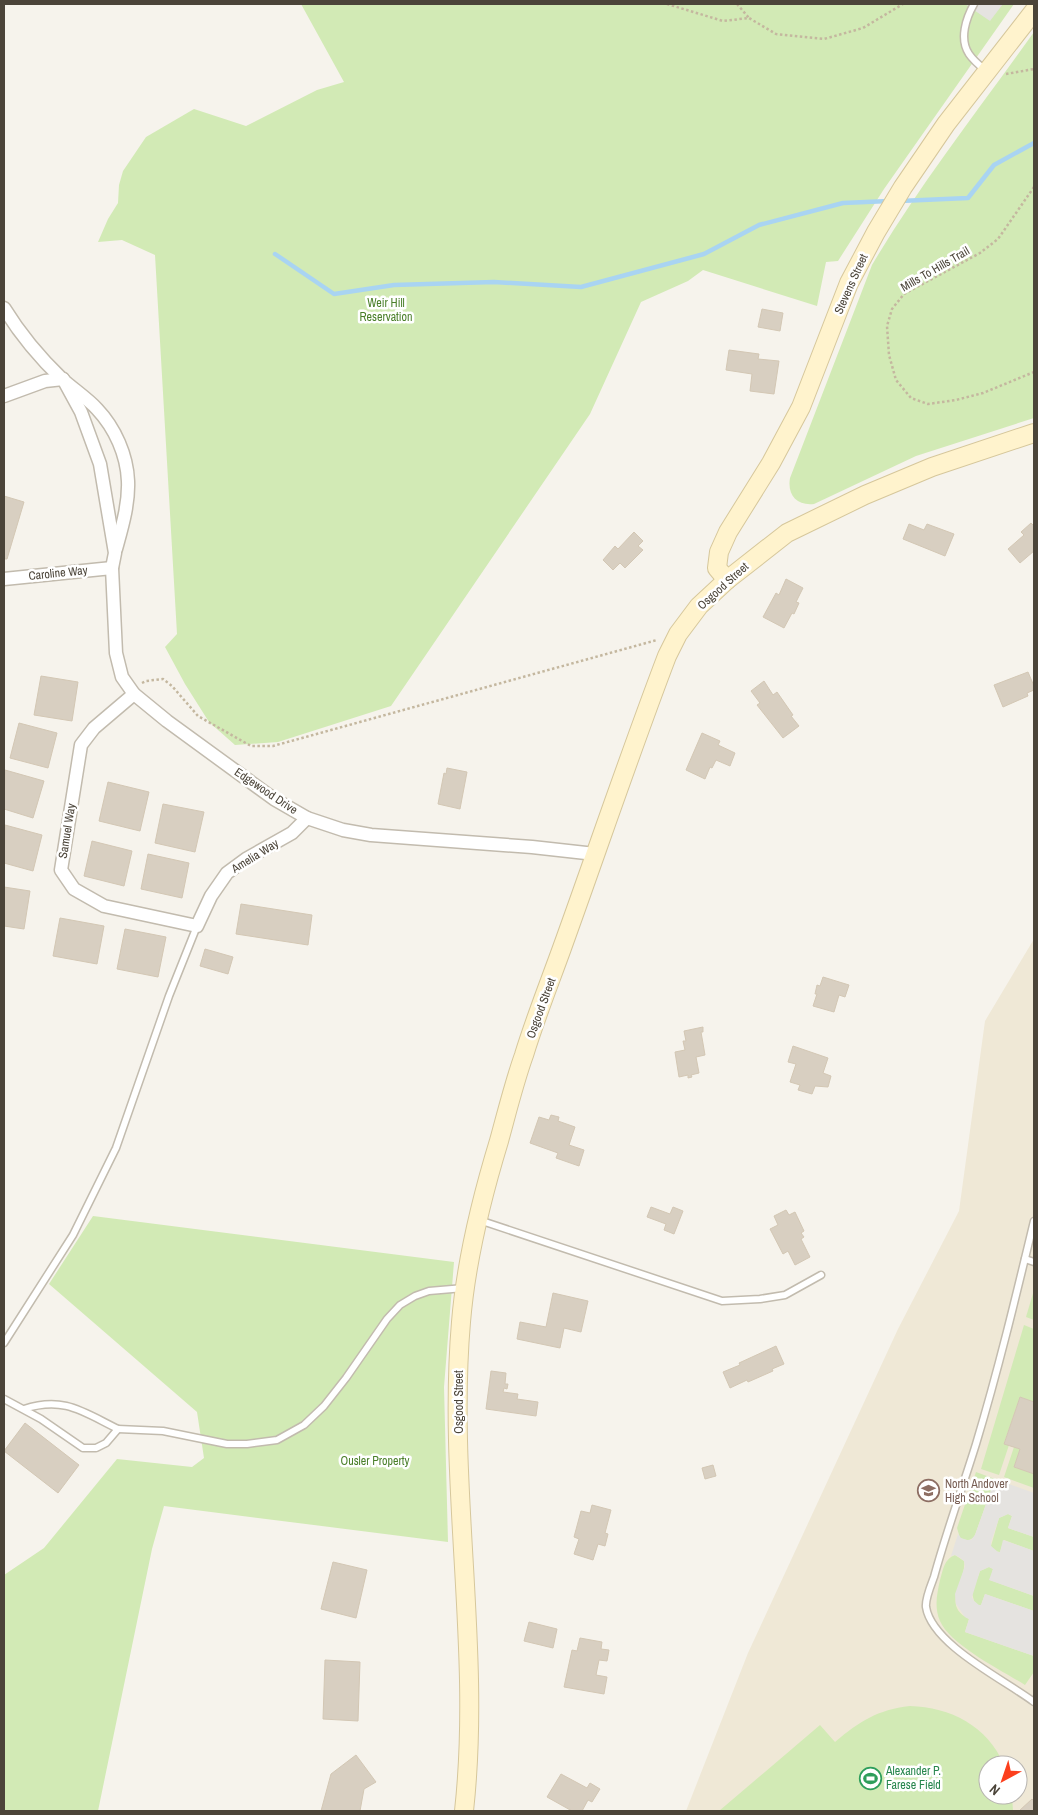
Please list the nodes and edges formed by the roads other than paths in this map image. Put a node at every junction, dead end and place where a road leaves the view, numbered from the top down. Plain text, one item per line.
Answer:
1 (974, 4) edge
2 (1034, 10) edge
3 (987, 72) junction
4 (4, 308) edge
5 (63, 379) junction
6 (4, 396) edge
7 (1034, 433) edge
8 (115, 553) junction
9 (112, 568) junction
10 (4, 579) edge
11 (726, 580) junction
12 (133, 692) junction
13 (307, 818) junction
14 (595, 854) junction
15 (196, 926) junction
16 (478, 1220) junction
17 (1034, 1221) edge
18 (1025, 1259) junction
19 (1034, 1262) edge
20 (821, 1275) dead end
21 (465, 1288) junction
22 (4, 1343) edge
23 (4, 1399) edge
24 (24, 1409) junction
25 (118, 1429) junction
26 (1034, 1702) edge
27 (464, 1811) edge

1 - 3 lane
2 - 3 street, Stevens Street
3 - 11 street, Stevens Street
4 - 5 street, Edgewood Drive
5 - 6 street
5 - 8 street, Edgewood Drive
5 - 8 street, Edgewood Drive
7 - 11 street, Osgood Street
8 - 9 street, Edgewood Drive
9 - 10 street, Caroline Way
9 - 12 street, Edgewood Drive
11 - 14 street, Osgood Street
12 - 13 street, Edgewood Drive
12 - 15 street, Samuel Way
13 - 14 street, Edgewood Drive
13 - 15 street, Amelia Way
14 - 16 street, Osgood Street
15 - 22 lane
16 - 20 lane
16 - 21 street, Osgood Street
17 - 18 lane
18 - 19 lane
18 - 26 lane
21 - 25 lane
21 - 27 street, Osgood Street
23 - 24 lane
24 - 25 lane
24 - 25 lane

